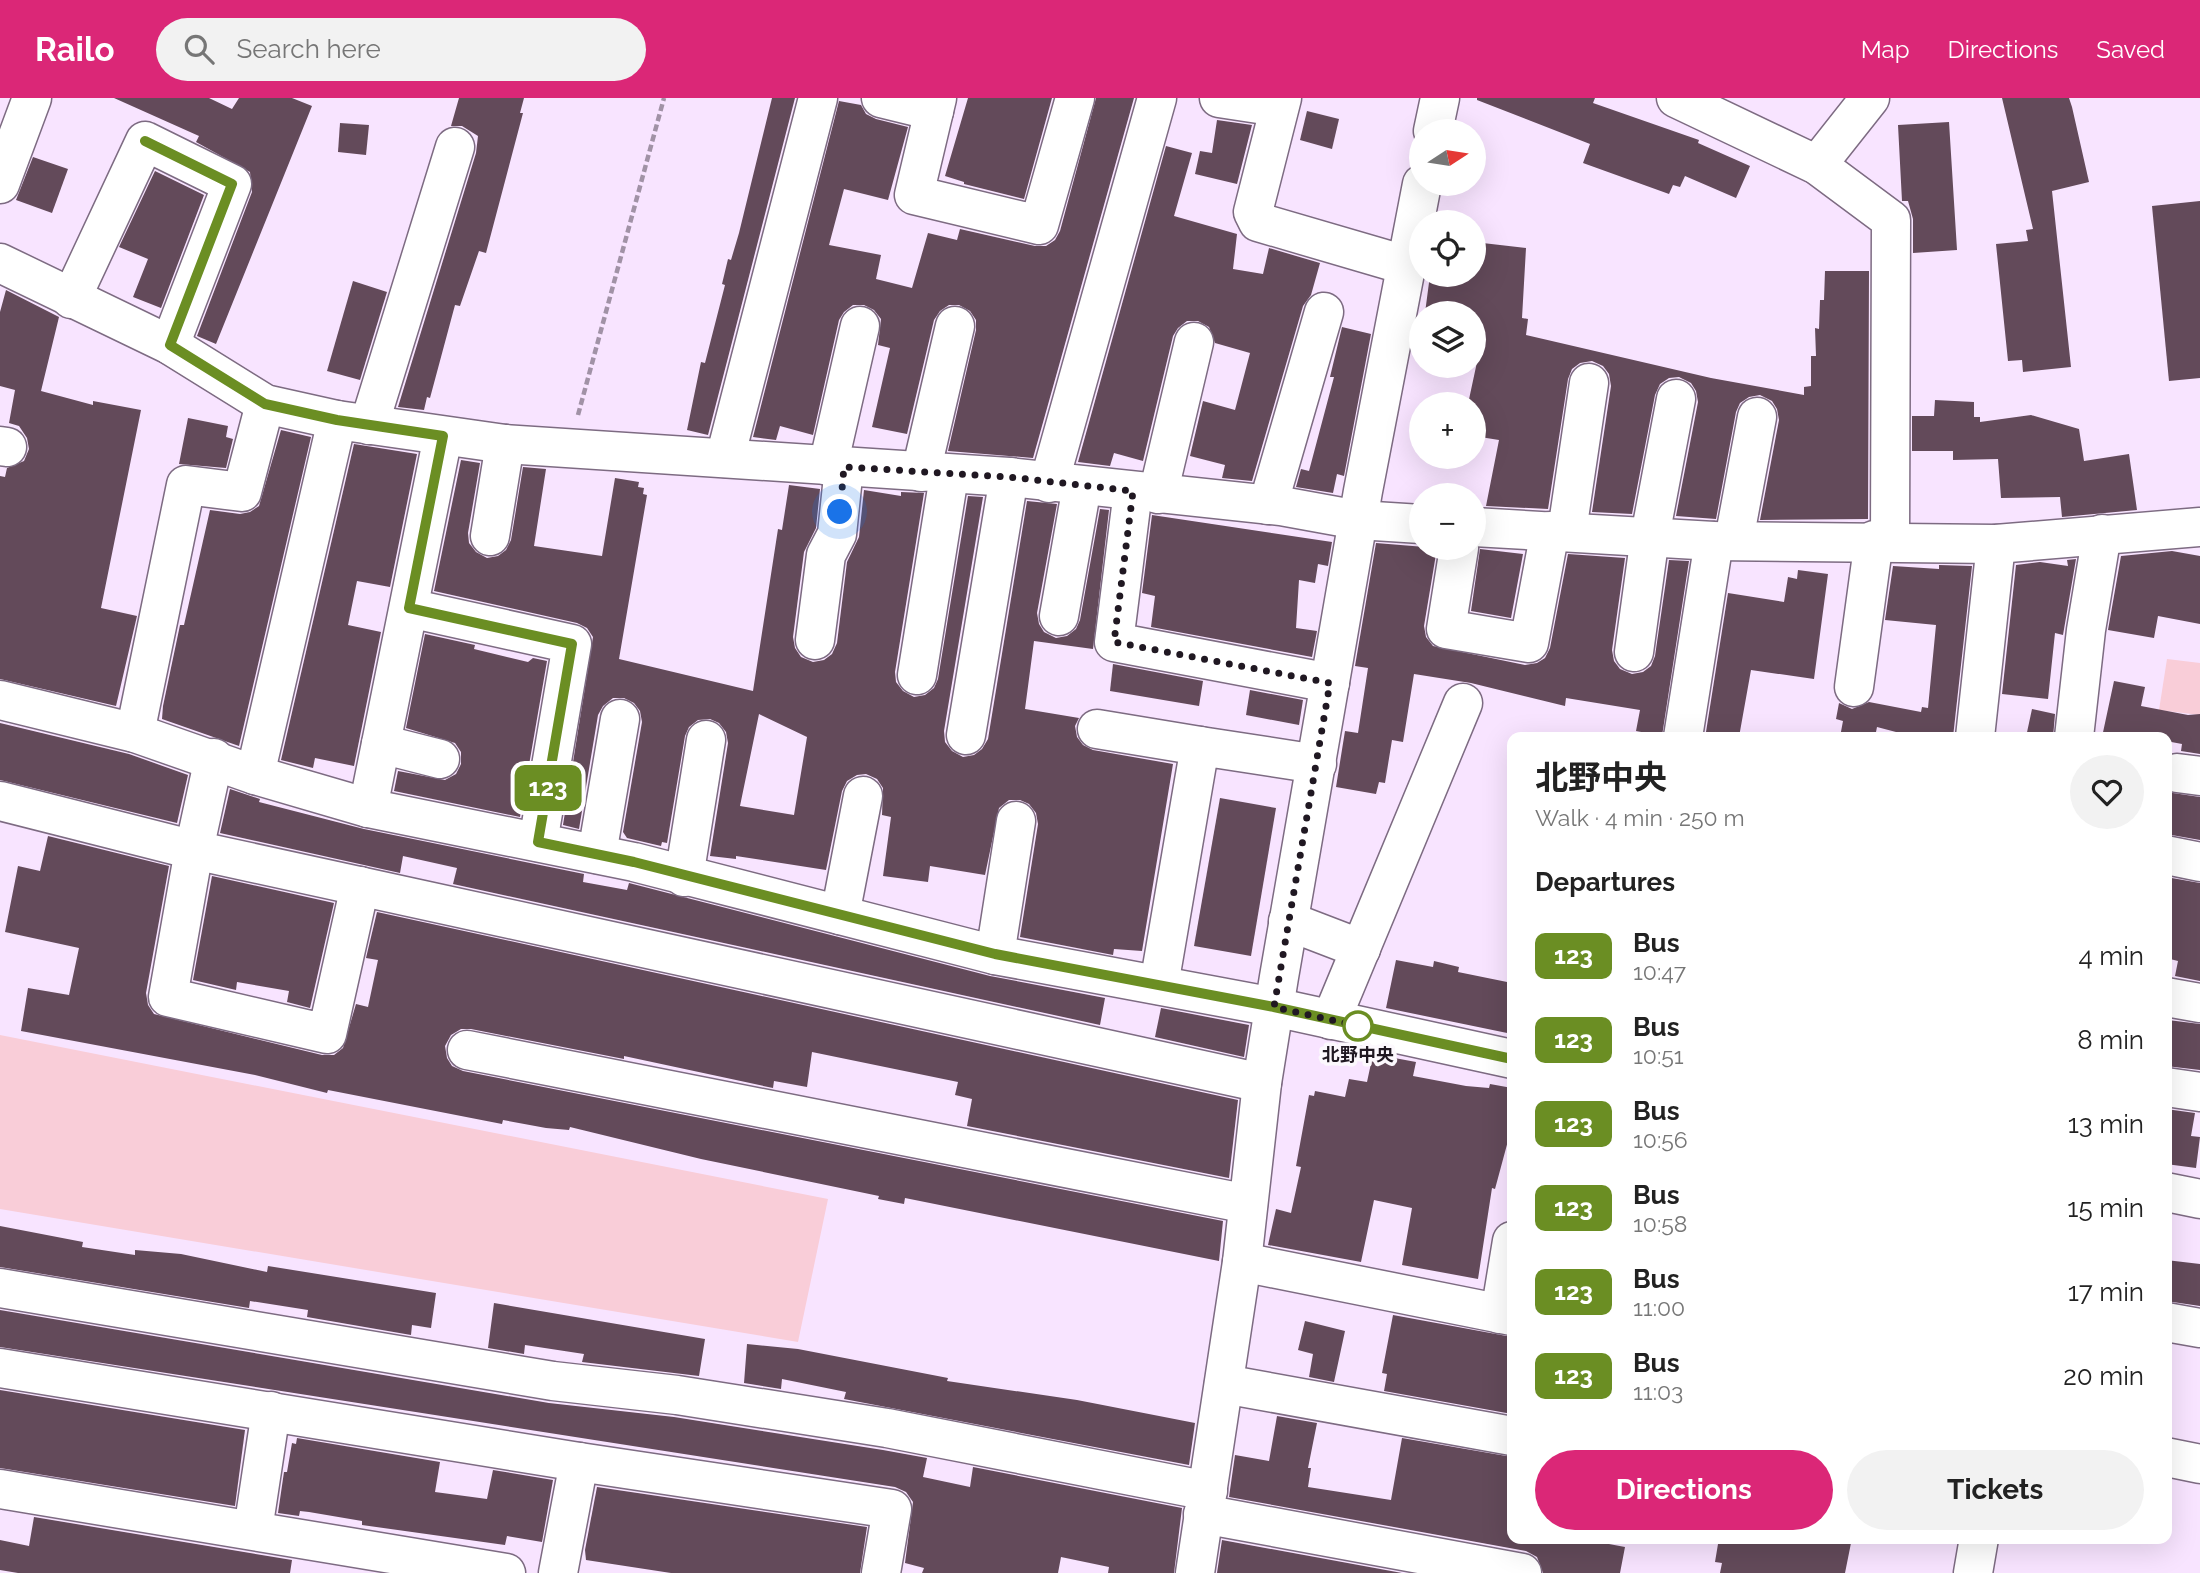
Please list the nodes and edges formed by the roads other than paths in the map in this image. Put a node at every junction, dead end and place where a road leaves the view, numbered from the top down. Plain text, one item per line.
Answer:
1 (32, 98) edge
2 (818, 98) edge
3 (881, 98) edge
4 (1075, 98) edge
5 (1157, 98) edge
6 (1219, 98) edge
7 (1440, 98) edge
8 (1676, 98) edge
9 (1870, 98) edge
10 (1280, 102) edge
11 (936, 104) edge
12 (1436, 119) edge
13 (454, 147) dead end
14 (1817, 165) junction
15 (0, 184) edge
16 (1419, 196) edge
17 (0, 262) edge
18 (1405, 265) junction
19 (71, 299) junction
20 (1324, 312) dead end
21 (860, 326) dead end
22 (955, 326) dead end
23 (1194, 342) dead end
24 (170, 345) junction
25 (1589, 383) dead end
26 (1676, 399) dead end
27 (265, 404) junction
28 (1757, 417) dead end
29 (353, 422) junction
30 (443, 436) junction
31 (505, 444) junction
32 (725, 458) junction
33 (836, 466) junction
34 (935, 474) junction
35 (1009, 477) junction
36 (1066, 484) junction
37 (1145, 492) junction
38 (1268, 505) junction
39 (1358, 520) junction
40 (1409, 523) edge
41 (2200, 527) edge
42 (1486, 528) edge
43 (1559, 531) junction
44 (2102, 534) junction
45 (490, 536) dead end
46 (1650, 536) junction
47 (1724, 541) junction
48 (1882, 541) junction
49 (1996, 544) junction
50 (1457, 560) edge
51 (409, 608) junction
52 (1059, 616) dead end
53 (815, 640) dead end
54 (1634, 652) dead end
55 (917, 675) dead end
56 (1330, 683) junction
57 (1854, 687) dead end
58 (0, 700) edge
59 (1463, 703) dead end
60 (621, 719) dead end
61 (1097, 729) dead end
62 (1684, 732) edge
63 (1976, 732) edge
64 (2075, 732) edge
65 (135, 733) junction
66 (966, 735) dead end
67 (706, 740) dead end
68 (381, 744) junction
69 (1200, 746) junction
70 (214, 758) junction
71 (440, 759) dead end
72 (1317, 764) junction
73 (255, 775) junction
74 (863, 796) dead end
75 (0, 801) edge
76 (368, 808) junction
77 (1016, 821) dead end
78 (538, 842) junction
79 (194, 850) junction
80 (597, 854) junction
81 (2172, 856) edge
82 (2200, 862) edge
83 (684, 877) junction
84 (360, 886) junction
85 (840, 915) junction
86 (1288, 921) junction
87 (1361, 949) junction
88 (995, 954) junction
89 (1159, 985) junction
90 (2172, 998) edge
91 (2200, 1003) edge
92 (1274, 1007) junction
93 (1331, 1020) junction
94 (467, 1050) dead end
95 (1507, 1058) edge
96 (1262, 1083) junction
97 (2172, 1088) edge
98 (2200, 1092) edge
99 (2172, 1193) edge
100 (2200, 1199) edge
101 (1248, 1204) junction
102 (1242, 1262) junction
103 (0, 1288) edge
104 (1506, 1315) edge
105 (2172, 1323) edge
106 (2200, 1328) edge
107 (0, 1368) edge
108 (1224, 1384) junction
109 (271, 1410) junction
110 (1507, 1435) edge
111 (2172, 1458) edge
112 (579, 1462) junction
113 (2200, 1464) edge
114 (0, 1489) edge
115 (1205, 1502) junction
116 (253, 1530) junction
117 (1978, 1544) edge
118 (506, 1573) edge
119 (558, 1573) edge
120 (881, 1573) edge
121 (1195, 1573) edge
122 (1522, 1573) edge
123 (1973, 1573) edge

1 - 15 street
2 - 32 street
3 - 11 street
4 - 11 street
5 - 36 street
6 - 10 street
7 - 12 street
8 - 14 street
9 - 14 street
10 - 18 street
13 - 29 street
14 - 48 street
16 - 18 street
17 - 19 street
18 - 39 street
19 - 24 street
19 - 24 street
20 - 38 street
21 - 33 street
22 - 34 street
23 - 37 street
24 - 27 street
25 - 43 street
26 - 46 street
27 - 29 street
27 - 65 street
28 - 47 street
29 - 30 street
29 - 73 street
30 - 31 street
30 - 51 street
31 - 32 street
31 - 45 street
32 - 33 street
33 - 34 street
33 - 53 street
34 - 35 street
34 - 55 street
35 - 36 street
35 - 66 street
36 - 37 street
36 - 52 street
37 - 38 street
37 - 56 street
38 - 39 street
39 - 40 street
39 - 56 street
41 - 44 street
42 - 43 street
43 - 46 street
43 - 50 street
44 - 49 street
44 - 64 street
46 - 47 street
46 - 54 street
47 - 48 street
47 - 62 street
48 - 49 street
48 - 57 street
49 - 63 street
51 - 68 street
51 - 78 street
56 - 72 street
58 - 65 street
59 - 87 street
60 - 80 street
61 - 69 street
65 - 70 street
67 - 83 street
68 - 71 street
68 - 76 street
69 - 72 street
69 - 89 street
70 - 73 street
70 - 79 street
72 - 86 street
73 - 76 street
74 - 85 street
75 - 79 street
76 - 78 street
77 - 88 street
78 - 80 street
79 - 84 street
79 - 84 street
80 - 83 street
81 - 82 street
83 - 85 street
84 - 96 street
85 - 88 street
86 - 87 street
86 - 92 street
87 - 93 street
88 - 89 street
89 - 92 street
90 - 91 street
92 - 93 street
92 - 96 street
93 - 95 street
94 - 101 street
96 - 101 street
97 - 98 street
99 - 100 street
101 - 102 street
102 - 104 street
102 - 108 street
103 - 115 street
105 - 106 street
107 - 109 street
108 - 110 street
108 - 115 street
109 - 112 street
109 - 116 street
111 - 113 street
112 - 119 street
112 - 120 street
114 - 116 street
115 - 121 street
115 - 122 street
116 - 118 street
117 - 123 street

